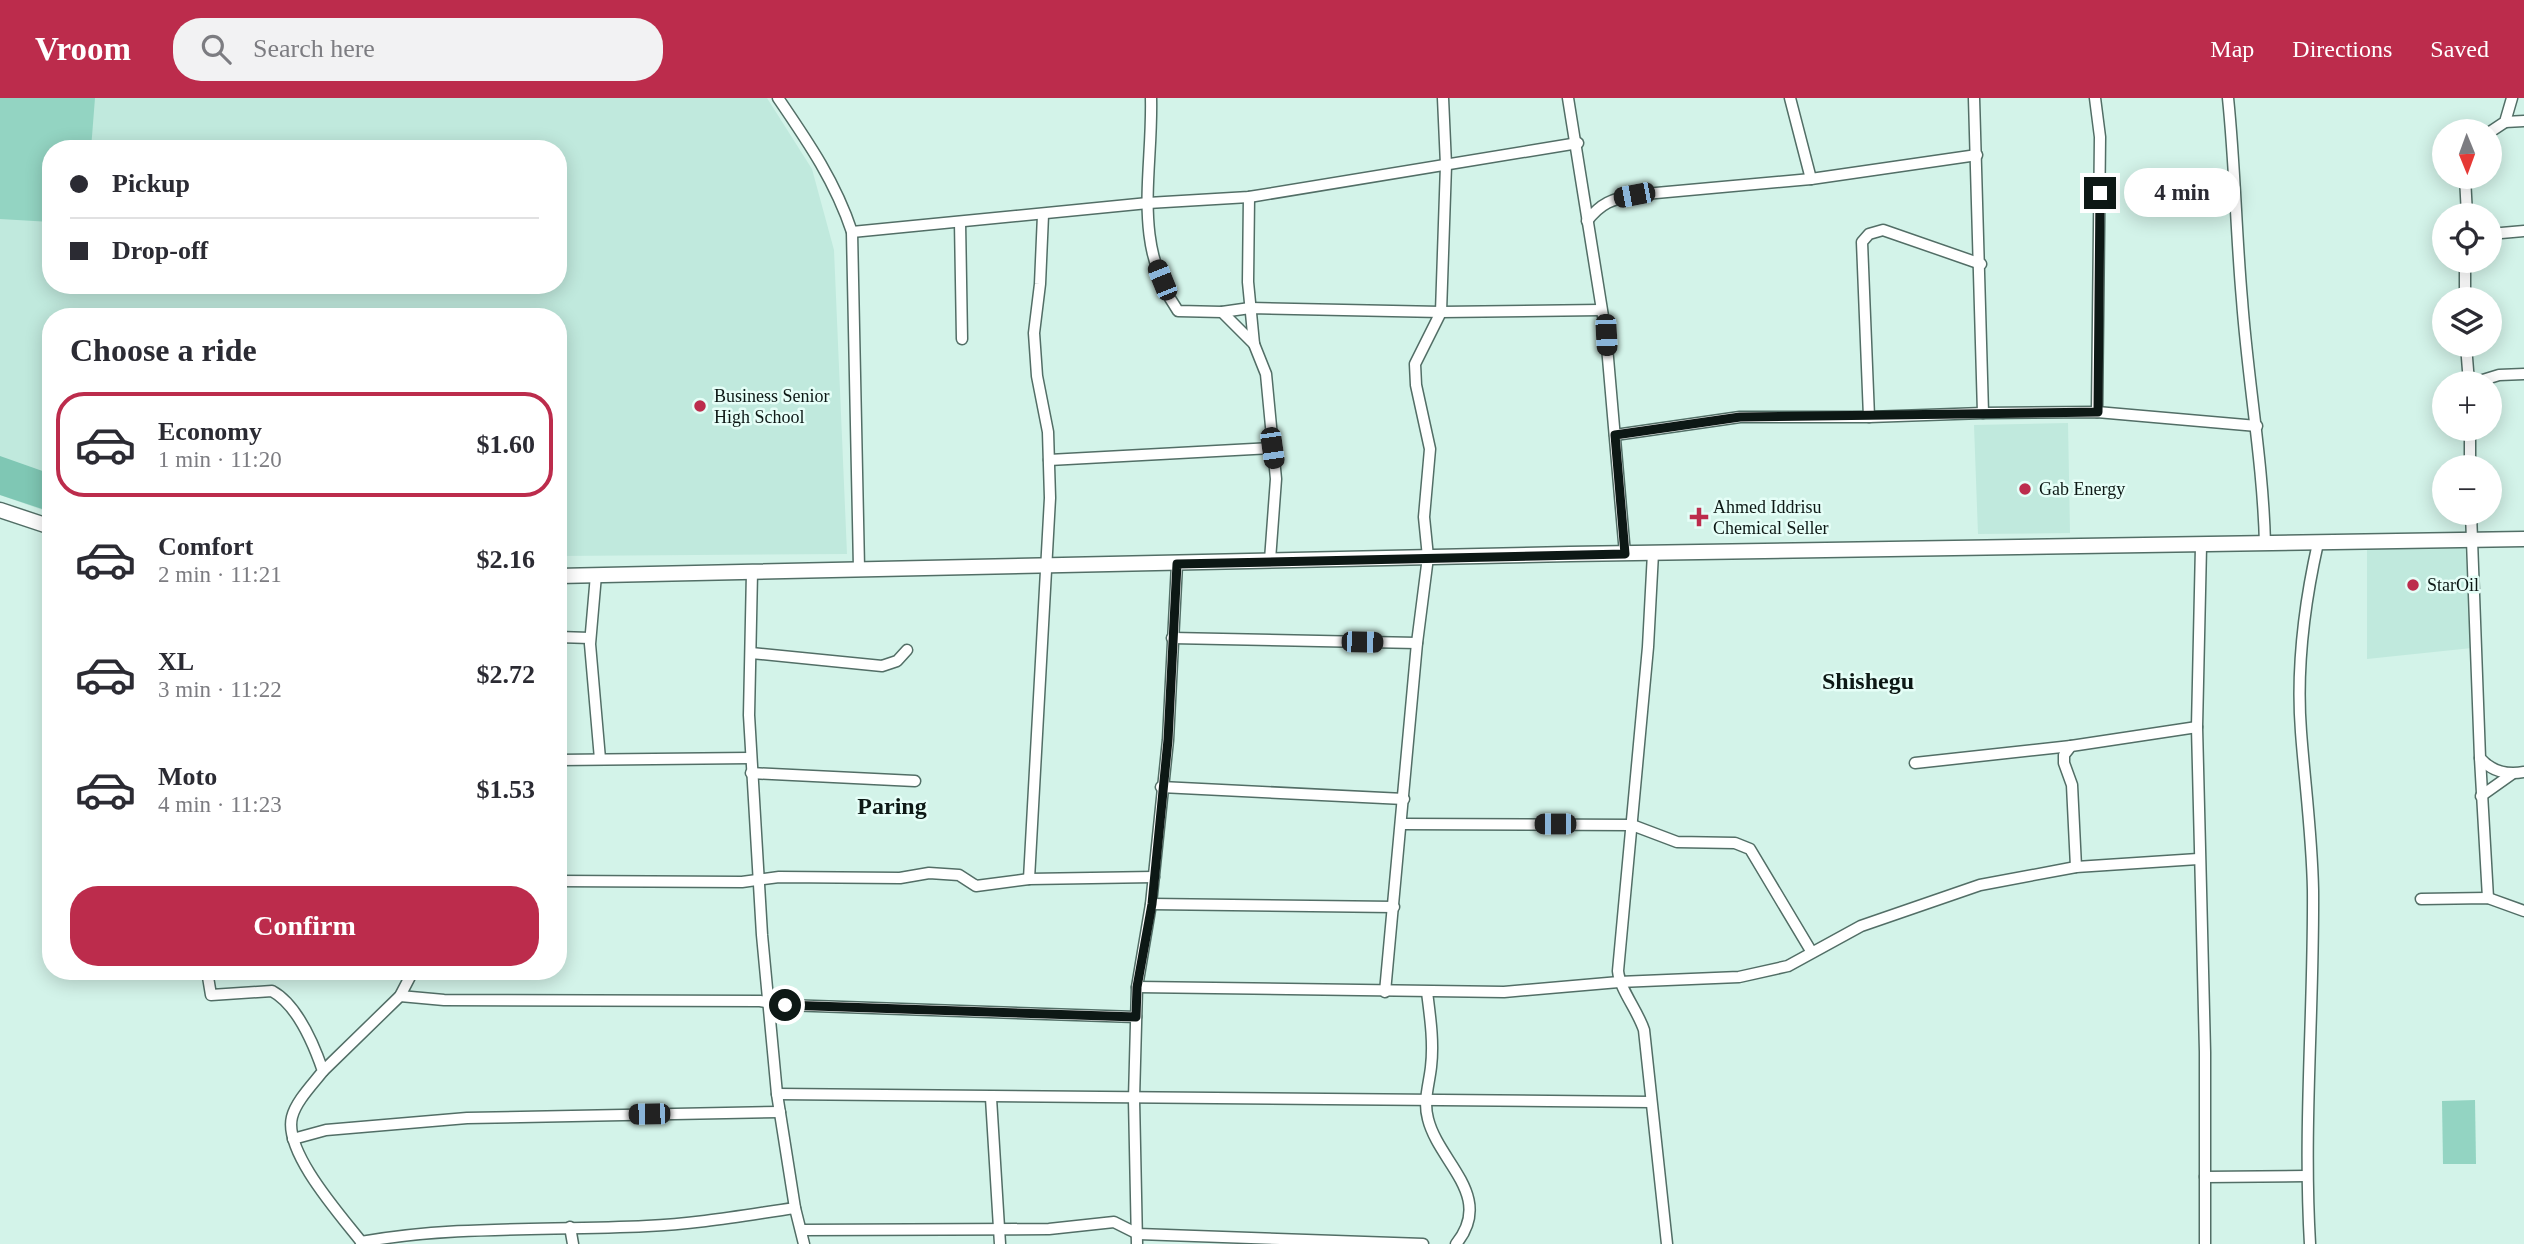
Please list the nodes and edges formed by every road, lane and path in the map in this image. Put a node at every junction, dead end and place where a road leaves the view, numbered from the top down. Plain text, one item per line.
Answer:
1 (778, 98) edge
2 (1151, 98) edge
3 (1443, 98) edge
4 (1568, 98) edge
5 (1790, 98) edge
6 (1974, 98) edge
7 (2095, 98) edge
8 (2228, 98) edge
9 (2512, 98) edge
10 (2524, 121) edge
11 (2504, 122) joint
12 (1578, 143) junction
13 (1977, 155) junction
14 (1446, 165) junction
15 (1811, 179) junction
16 (1249, 197) junction
17 (1147, 203) junction
18 (1043, 215) junction
19 (1587, 221) junction
20 (960, 222) junction
21 (2524, 231) edge
22 (852, 232) junction
23 (2502, 233) edge
24 (1981, 264) junction
25 (1250, 309) junction
26 (1601, 310) junction
27 (1222, 312) junction
28 (1441, 312) junction
29 (962, 339) dead end
30 (1254, 344) junction
31 (2524, 374) edge
32 (2502, 375) edge
33 (1983, 412) junction
34 (2098, 412) junction
35 (1869, 417) junction
36 (2257, 426) junction
37 (1615, 435) junction
38 (1272, 448) junction
39 (1049, 460) junction
40 (0, 510) edge
41 (42, 524) edge
42 (2471, 525) edge
43 (2524, 539) edge
44 (2472, 540) junction
45 (2318, 543) junction
46 (2265, 544) junction
47 (2201, 546) junction
48 (1625, 554) junction
49 (1653, 554) junction
50 (1428, 557) junction
51 (1270, 561) junction
52 (1177, 564) junction
53 (1047, 567) junction
54 (859, 568) junction
55 (752, 572) junction
56 (567, 576) edge
57 (596, 576) junction
58 (567, 637) edge
59 (590, 638) junction
60 (1172, 638) junction
61 (1417, 643) junction
62 (907, 650) dead end
63 (751, 653) junction
64 (2197, 727) junction
65 (2071, 746) junction
66 (600, 758) junction
67 (750, 758) junction
68 (2480, 758) junction
69 (567, 760) edge
70 (1915, 762) dead end
71 (2524, 772) edge
72 (751, 773) junction
73 (2512, 774) junction
74 (915, 781) dead end
75 (1161, 787) junction
76 (2481, 796) junction
77 (1404, 799) junction
78 (1402, 824) junction
79 (1632, 825) junction
80 (2199, 859) junction
81 (2076, 867) junction
82 (1154, 877) junction
83 (1029, 879) junction
84 (757, 880) junction
85 (567, 881) edge
86 (2488, 898) junction
87 (2421, 899) dead end
88 (1152, 904) junction
89 (1394, 906) junction
90 (2524, 911) edge
91 (1811, 951) junction
92 (209, 980) edge
93 (409, 980) edge
94 (1619, 982) junction
95 (1137, 987) junction
96 (1385, 992) junction
97 (1427, 992) junction
98 (400, 996) junction
99 (769, 1002) junction
100 (1136, 1017) junction
101 (323, 1071) junction
102 (777, 1094) junction
103 (991, 1098) junction
104 (1134, 1099) junction
105 (1425, 1101) junction
106 (1651, 1102) junction
107 (780, 1112) junction
108 (293, 1139) junction
109 (2205, 1177) junction
110 (2306, 1177) junction
111 (795, 1208) junction
112 (570, 1227) junction
113 (998, 1228) junction
114 (801, 1230) junction
115 (1137, 1239) edge
116 (362, 1243) edge
117 (573, 1244) edge
118 (804, 1244) edge
119 (1000, 1244) edge
120 (1423, 1244) edge
121 (1456, 1244) edge
122 (1667, 1244) edge
123 (2205, 1244) edge
124 (2310, 1244) edge

1 - 22 street
2 - 17 street
3 - 14 street
4 - 12 street
5 - 15 street
6 - 13 street
7 - 34 street
8 - 36 street
9 - 11 street
10 - 11 street
12 - 14 street
12 - 19 street
13 - 15 street
13 - 24 street
14 - 16 street
14 - 28 street
15 - 19 street
16 - 17 street
16 - 25 street
17 - 18 street
17 - 27 street
18 - 20 street
18 - 39 street
19 - 26 street
20 - 22 street
20 - 29 street
21 - 23 street
22 - 54 street
24 - 33 street
24 - 35 street
25 - 27 street
25 - 28 street
25 - 30 street
26 - 28 street
26 - 37 street
27 - 30 street
28 - 50 street
30 - 38 street
31 - 32 street
33 - 34 street
33 - 35 street
34 - 36 street
35 - 37 street
36 - 46 street
37 - 48 street
38 - 39 street
38 - 51 street
39 - 53 street
40 - 41 main road
42 - 44 street
43 - 44 main road
44 - 45 main road
44 - 68 street
45 - 46 main road
45 - 110 street
46 - 47 main road
47 - 49 main road
47 - 64 street
48 - 49 main road
48 - 50 main road
49 - 79 street
50 - 51 main road
50 - 61 street
51 - 52 main road
52 - 53 main road
52 - 60 street
53 - 54 main road
53 - 83 street
54 - 55 main road
55 - 57 main road
55 - 63 street
56 - 57 main road
57 - 59 street
58 - 59 street
59 - 66 street
60 - 61 street
60 - 75 street
61 - 77 street
62 - 63 street
63 - 67 street
64 - 65 street
64 - 80 street
65 - 70 street
65 - 81 street
66 - 67 street
66 - 69 street
67 - 72 street
68 - 73 street
68 - 76 street
71 - 73 street
72 - 74 street
72 - 84 street
73 - 76 street
75 - 77 street
75 - 82 street
76 - 86 street
77 - 78 street
78 - 79 street
78 - 89 street
79 - 91 street
79 - 94 street
80 - 81 street
80 - 109 street
81 - 91 street
82 - 83 street
82 - 88 street
83 - 84 street
84 - 85 street
84 - 99 street
86 - 87 street
86 - 90 street
88 - 89 street
88 - 95 street
89 - 96 street
91 - 94 street
92 - 101 street
93 - 98 street
94 - 97 street
94 - 106 street
95 - 96 street
95 - 100 street
96 - 97 street
97 - 105 street
98 - 99 street
98 - 101 street
99 - 100 street
99 - 102 street
100 - 104 street
101 - 108 street
102 - 103 street
102 - 107 street
103 - 104 street
103 - 113 street
104 - 105 street
104 - 115 street
105 - 106 street
105 - 121 street
106 - 122 street
107 - 108 street
107 - 111 street
108 - 116 street
109 - 110 street
109 - 123 street
110 - 124 street
111 - 112 street
111 - 114 street
112 - 116 street
112 - 117 street
113 - 114 street
113 - 115 street
113 - 119 street
114 - 118 street
115 - 120 street

